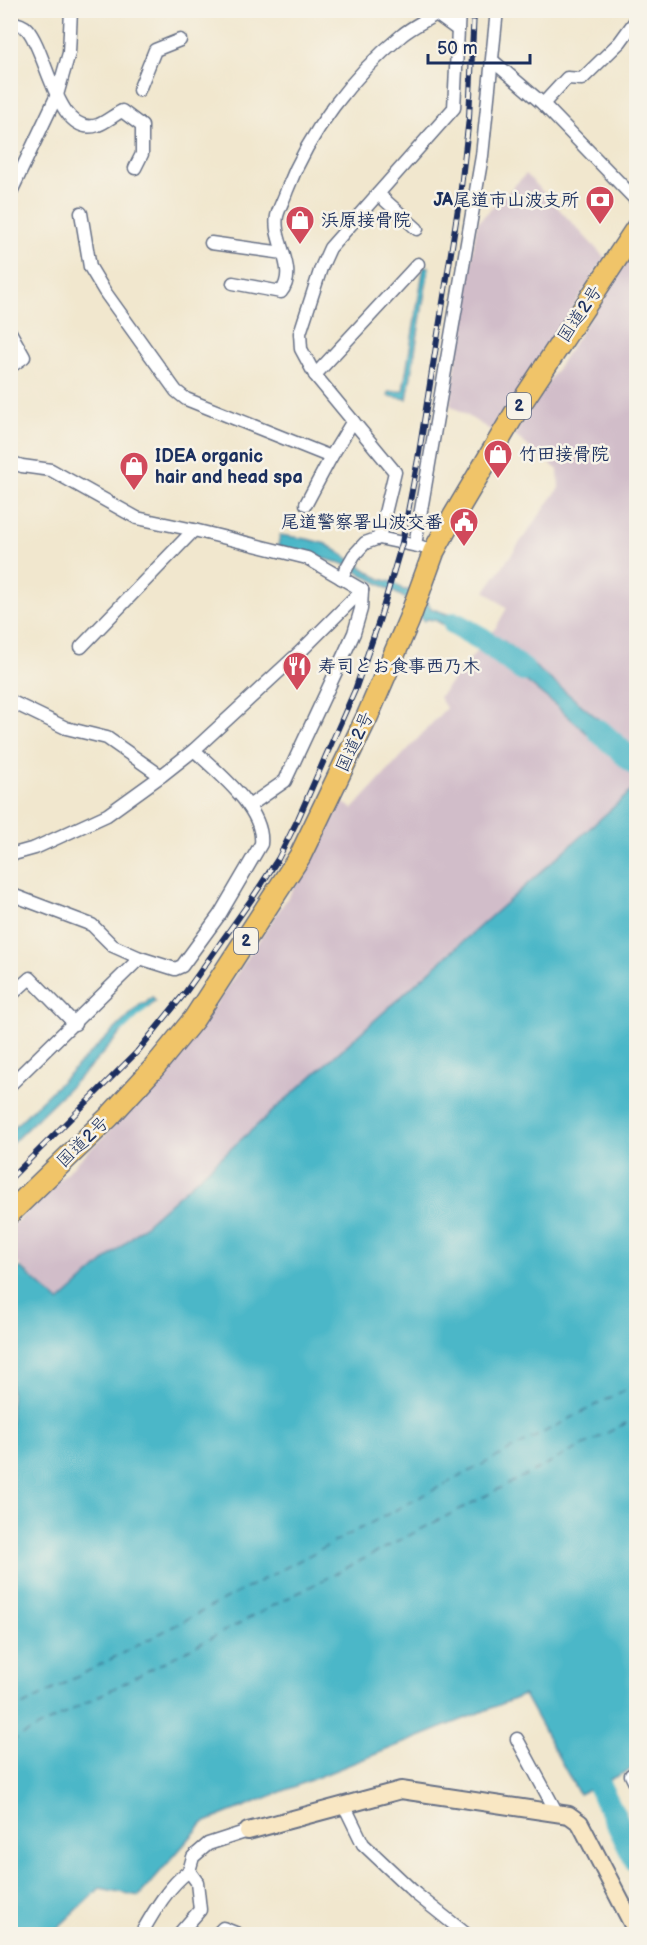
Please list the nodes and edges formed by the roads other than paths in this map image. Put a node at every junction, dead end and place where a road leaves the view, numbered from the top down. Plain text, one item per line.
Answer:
1 (71, 10) edge
2 (459, 10) edge
3 (497, 10) edge
4 (636, 20) edge
5 (10, 22) edge
6 (458, 30) junction
7 (180, 40) dead end
8 (492, 61) junction
9 (139, 90) dead end
10 (57, 95) junction
11 (543, 104) junction
12 (135, 168) dead end
13 (10, 194) edge
14 (378, 194) junction
15 (636, 200) edge
16 (81, 213) dead end
17 (417, 229) dead end
18 (636, 229) edge
19 (211, 243) dead end
20 (283, 253) junction
21 (418, 264) dead end
22 (233, 283) dead end
23 (10, 332) edge
24 (10, 367) edge
25 (315, 375) junction
26 (353, 421) junction
27 (331, 457) junction
28 (10, 462) edge
29 (306, 504) dead end
30 (194, 530) junction
31 (379, 538) junction
32 (425, 548) junction
33 (341, 578) junction
34 (362, 590) junction
35 (81, 647) dead end
36 (10, 701) edge
37 (194, 750) junction
38 (161, 776) junction
39 (249, 806) junction
40 (10, 855) edge
41 (10, 894) edge
42 (140, 958) junction
43 (10, 996) edge
44 (75, 1023) junction
45 (10, 1085) edge
46 (10, 1213) edge
47 (517, 1739) dead end
48 (636, 1773) edge
49 (636, 1785) edge
50 (344, 1805) junction
51 (557, 1813) junction
52 (248, 1831) joint
53 (189, 1871) junction
54 (636, 1931) edge
55 (141, 1935) edge
56 (178, 1935) edge
57 (217, 1935) edge
58 (238, 1935) edge
59 (466, 1935) edge

1 - 10 street
2 - 6 street
3 - 8 street
4 - 11 street
5 - 10 street
6 - 14 street
6 - 20 street
7 - 9 street
8 - 11 street
8 - 32 street
10 - 12 street
10 - 13 street
11 - 15 street
14 - 17 street
14 - 25 street
16 - 27 street
18 - 32 highway, 国道2号 / 2
19 - 20 street
20 - 22 street
21 - 25 street
23 - 24 street
25 - 26 street
26 - 27 street
26 - 31 street
27 - 29 street
28 - 30 street
30 - 33 street
30 - 35 street
31 - 32 street
31 - 33 street
32 - 46 highway, 国道2号 / 2
33 - 34 street
34 - 37 street
34 - 39 street
36 - 38 street
37 - 38 street
37 - 39 street
38 - 40 street
39 - 42 street
41 - 42 street
42 - 44 street
43 - 44 street
44 - 45 street
47 - 51 street
48 - 49 street
50 - 51 street
50 - 52 street
50 - 59 street
51 - 54 street
52 - 53 street
53 - 55 street
53 - 56 street
57 - 58 street

